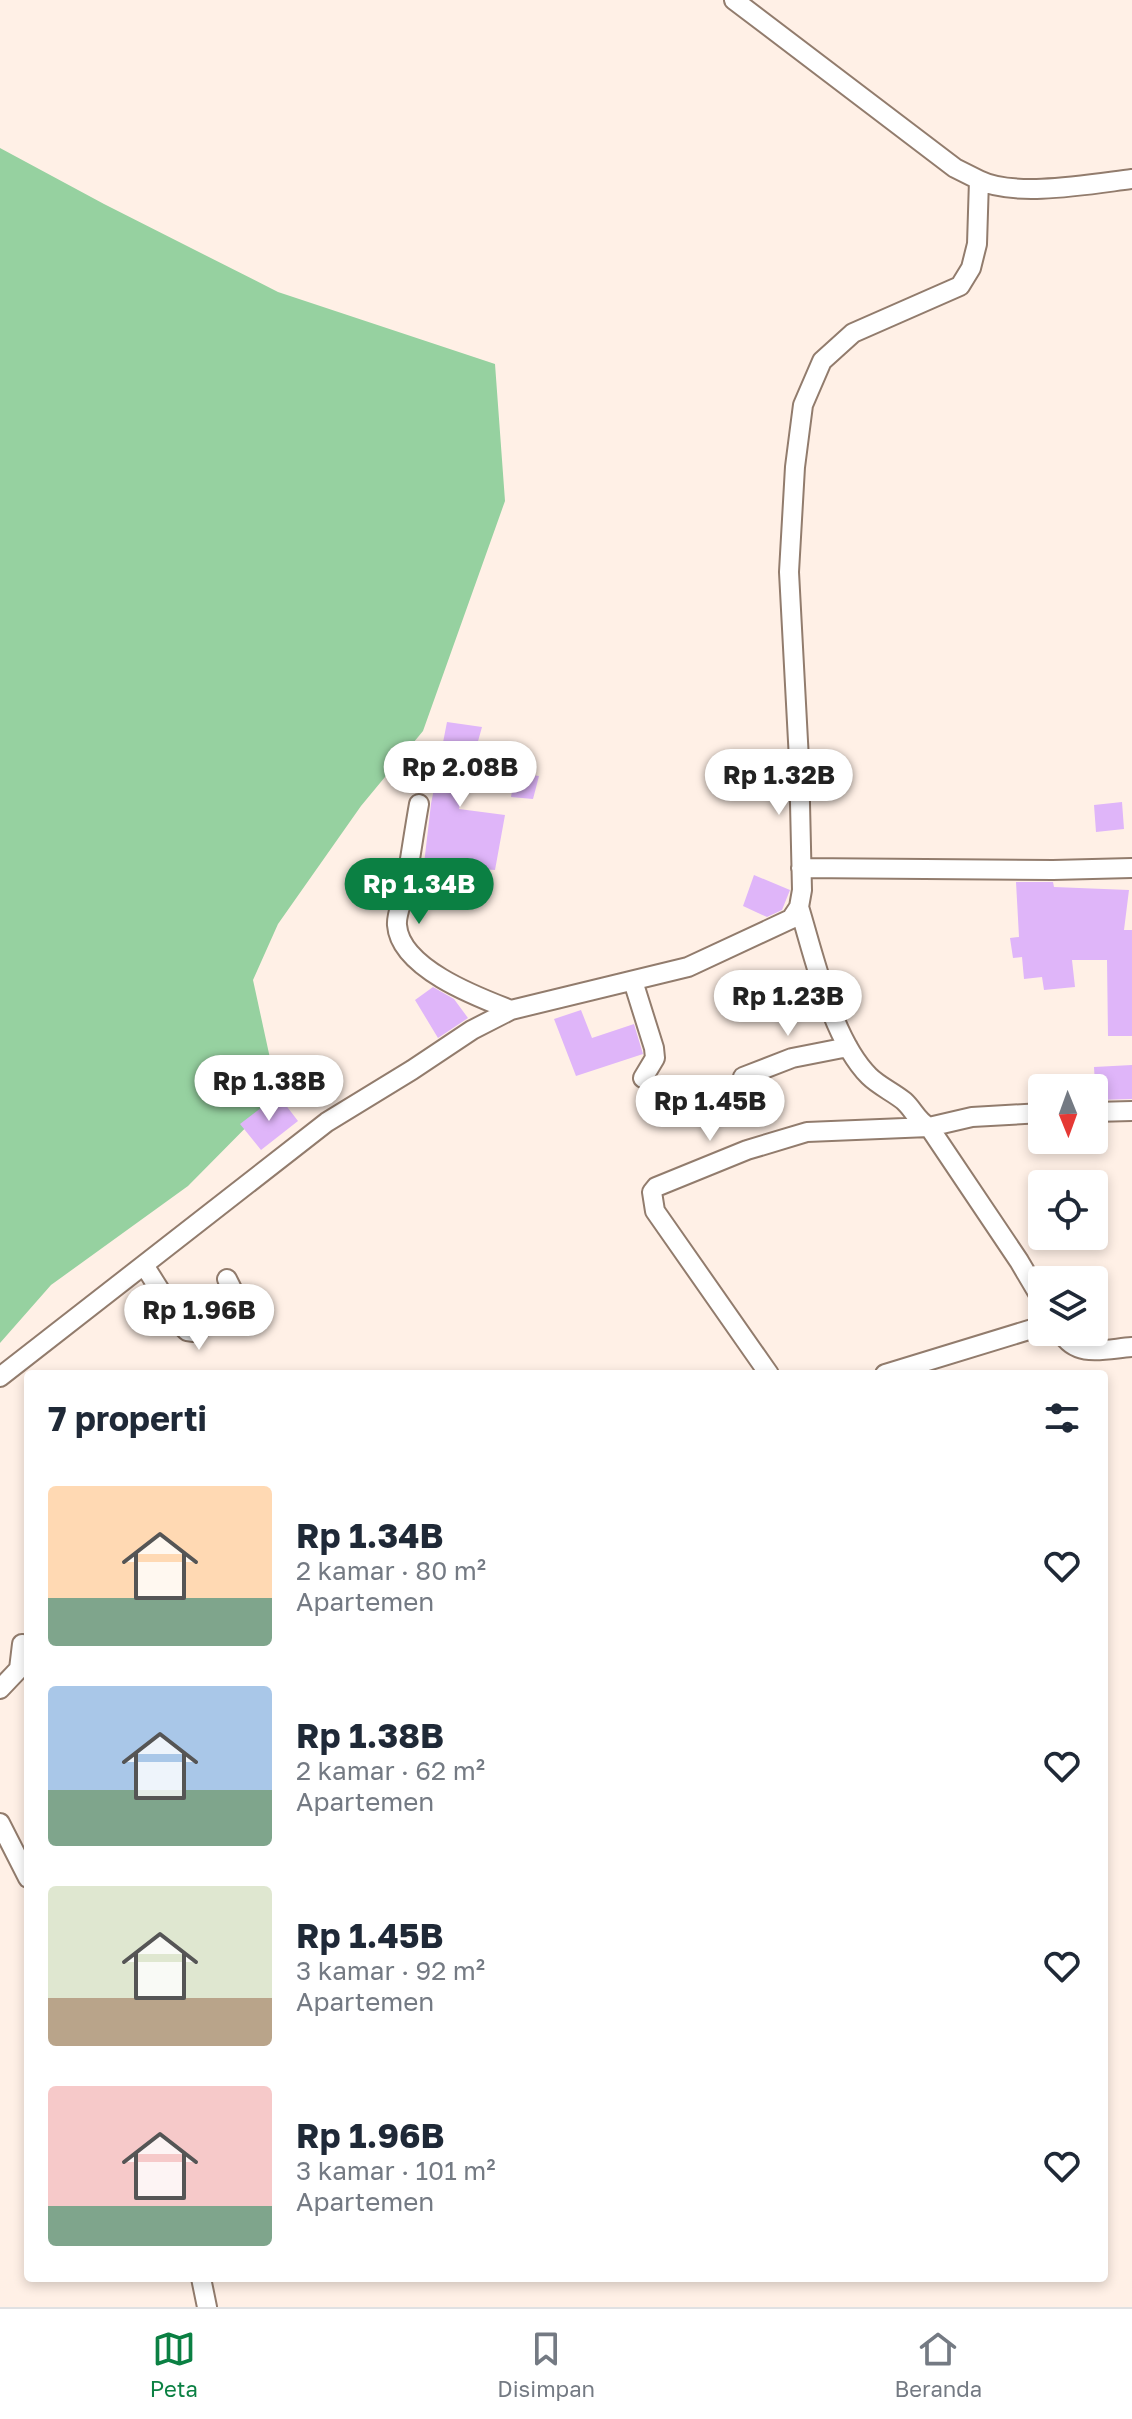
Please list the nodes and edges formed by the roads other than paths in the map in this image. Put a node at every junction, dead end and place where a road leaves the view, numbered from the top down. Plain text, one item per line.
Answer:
1 (734, 0) edge
2 (1132, 179) edge
3 (979, 180) junction
4 (419, 804) dead end
5 (801, 868) junction
6 (1132, 868) edge
7 (799, 907) junction
8 (633, 981) junction
9 (511, 1010) junction
10 (848, 1047) junction
11 (743, 1077) dead end
12 (643, 1078) dead end
13 (1132, 1111) edge
14 (1108, 1112) edge
15 (1028, 1114) edge
16 (929, 1127) junction
17 (144, 1265) junction
18 (1028, 1276) edge
19 (227, 1279) dead end
20 (1028, 1330) edge
21 (1075, 1346) edge
22 (1132, 1347) edge
23 (766, 1370) edge
24 (898, 1370) edge
25 (0, 1377) edge
26 (22, 1644) dead end
27 (0, 1689) edge
28 (0, 1823) edge
29 (24, 1870) edge
30 (202, 2282) edge
31 (207, 2307) edge

1 - 3 street
2 - 3 street
3 - 5 street
4 - 9 street
5 - 6 street
5 - 7 street
7 - 8 street
7 - 10 street
8 - 9 street
8 - 12 street
9 - 17 street
10 - 11 street
10 - 16 street
13 - 14 street
15 - 16 street
16 - 18 street
16 - 23 street
17 - 19 street
17 - 25 street
20 - 24 street
21 - 22 street
26 - 27 street
28 - 29 street
30 - 31 street

